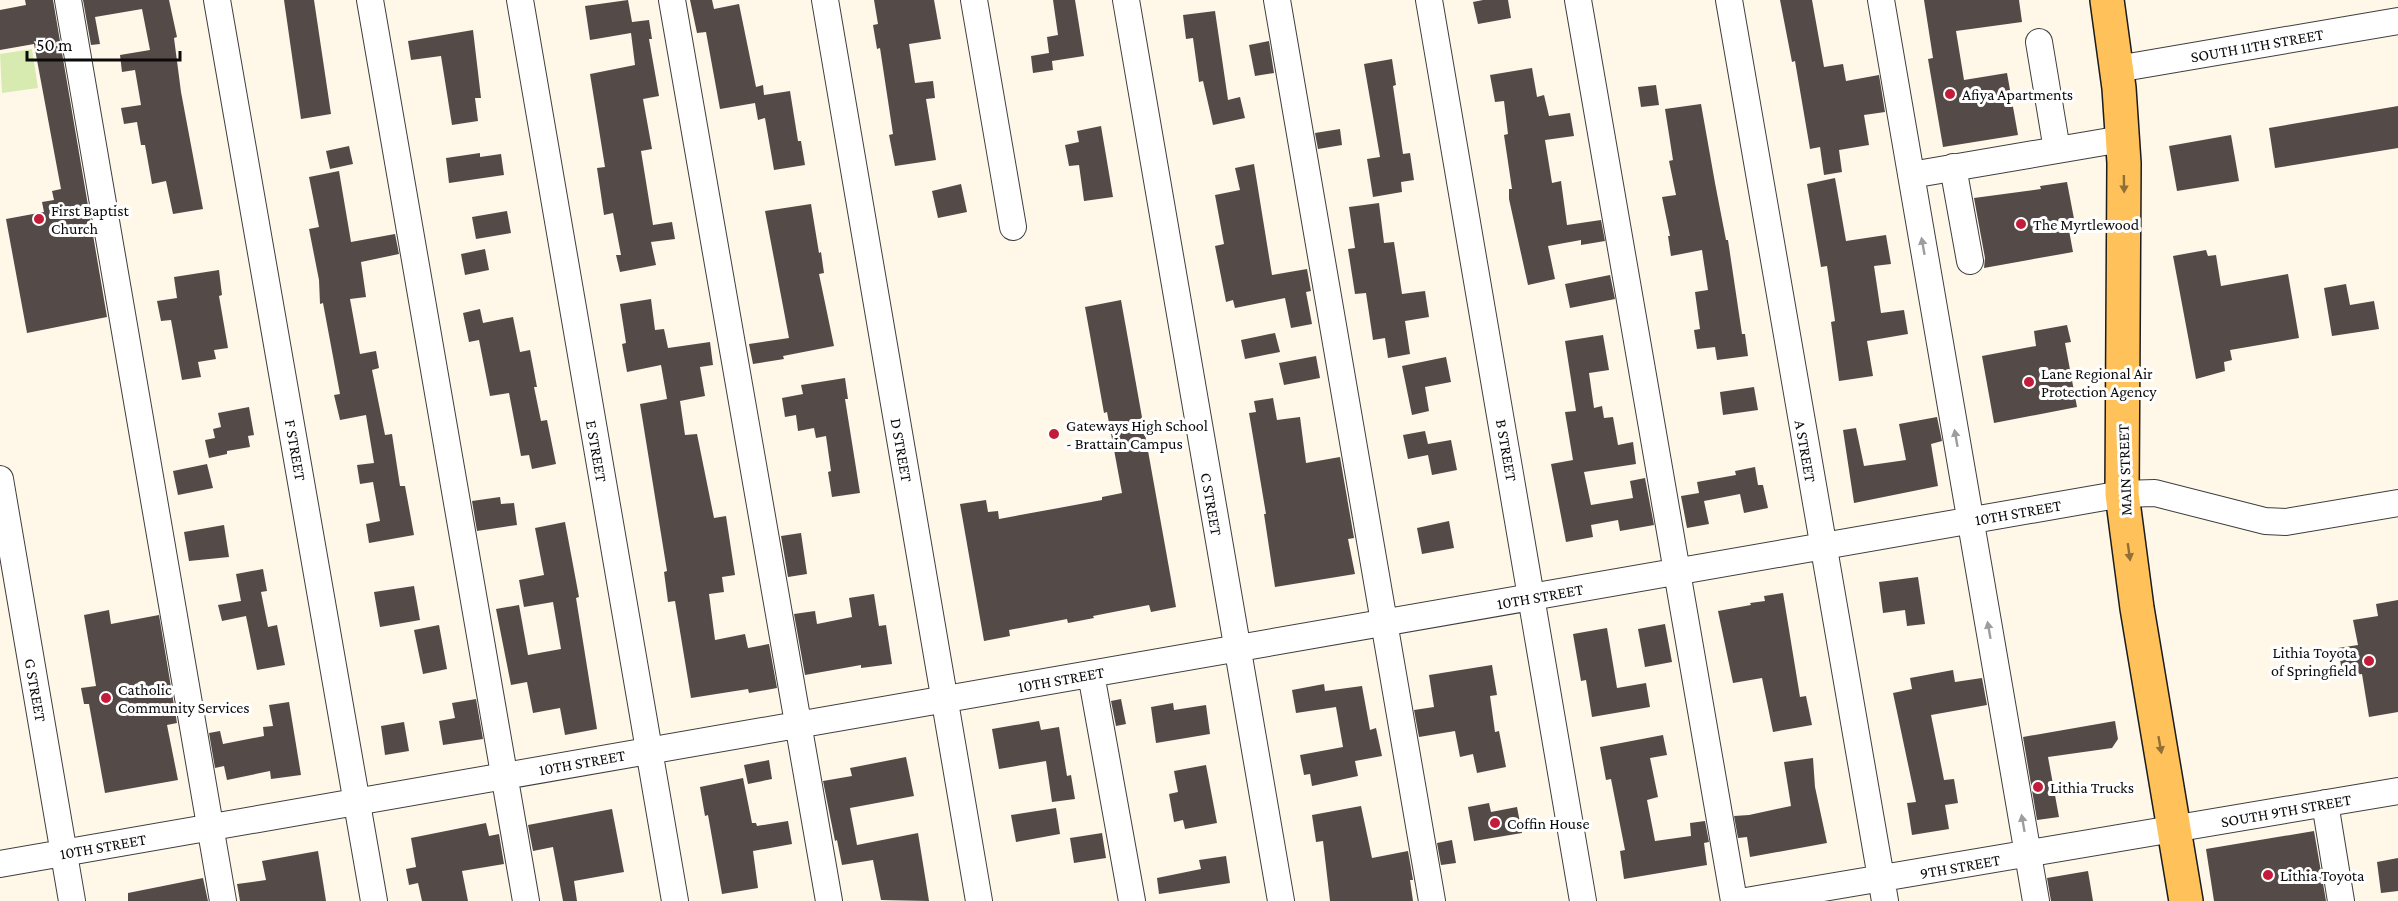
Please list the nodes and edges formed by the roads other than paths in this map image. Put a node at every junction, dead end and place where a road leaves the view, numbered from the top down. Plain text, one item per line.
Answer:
1 (68, 0) edge
2 (218, 0) edge
3 (370, 0) edge
4 (520, 0) edge
5 (672, 0) edge
6 (825, 0) edge
7 (974, 0) edge
8 (1126, 0) edge
9 (1277, 0) edge
10 (1429, 0) edge
11 (1578, 0) edge
12 (1729, 0) edge
13 (1881, 0) edge
14 (2107, 0) edge
15 (2398, 21) edge
16 (2039, 42) dead end
17 (2117, 69) junction
18 (2122, 139) junction
19 (2057, 150) junction
20 (1953, 167) junction
21 (1911, 175) junction
22 (1013, 227) dead end
23 (1970, 261) dead end
24 (0, 479) edge
25 (2122, 494) junction
26 (2398, 502) edge
27 (1970, 520) junction
28 (1823, 547) junction
29 (1678, 571) junction
30 (1532, 597) junction
31 (1384, 623) junction
32 (1237, 649) junction
33 (1091, 674) junction
34 (945, 699) junction
35 (798, 725) junction
36 (649, 750) junction
37 (505, 776) junction
38 (2398, 791) edge
39 (357, 802) junction
40 (2325, 803) junction
41 (210, 828) junction
42 (2174, 830) junction
43 (64, 853) junction
44 (2028, 854) junction
45 (0, 864) edge
46 (1884, 890) edge
47 (72, 901) edge
48 (223, 901) edge
49 (374, 901) edge
50 (526, 901) edge
51 (675, 901) edge
52 (829, 901) edge
53 (979, 901) edge
54 (1132, 901) edge
55 (1281, 901) edge
56 (1432, 901) edge
57 (1583, 901) edge
58 (1734, 901) edge
59 (1746, 901) edge
60 (2036, 901) edge
61 (2186, 901) edge
62 (2341, 901) edge

1 - 41 street
2 - 39 street, F STREET
3 - 37 street
4 - 36 street, E STREET
5 - 35 street
6 - 34 street, D STREET
7 - 22 street
8 - 32 street, C STREET
9 - 31 street
10 - 30 street, B STREET
11 - 29 street
12 - 28 street, A STREET
13 - 21 street
14 - 17 main road, MAIN STREET
15 - 17 street, SOUTH 11TH STREET
16 - 19 street
17 - 18 main road, MAIN STREET
18 - 19 street
18 -> 25 main road, MAIN STREET
19 - 20 street
20 - 21 street
20 - 23 street
27 -> 21 street
24 - 43 street, G STREET
25 - 26 street, 10TH STREET
25 - 27 street, 10TH STREET
25 -> 42 main road, MAIN STREET
27 - 28 street, 10TH STREET
44 -> 27 street
28 - 29 street, 10TH STREET
28 - 46 street, A STREET
29 - 30 street, 10TH STREET
29 - 58 street
30 - 31 street, 10TH STREET
30 - 57 street, B STREET
31 - 32 street, 10TH STREET
31 - 56 street
32 - 33 street, 10TH STREET
32 - 55 street, C STREET
33 - 34 street, 10TH STREET
33 - 54 street
34 - 35 street, 10TH STREET
34 - 53 street, D STREET
35 - 36 street, 10TH STREET
35 - 52 street
36 - 37 street, 10TH STREET
36 - 51 street, E STREET
37 - 39 street, 10TH STREET
37 - 50 street
38 - 40 street, SOUTH 9TH STREET
39 - 41 street, 10TH STREET
39 - 49 street, F STREET
40 - 42 street, SOUTH 9TH STREET
40 - 62 street
41 - 43 street, 10TH STREET
41 - 48 street
42 - 44 street, 9TH STREET
42 - 61 main road, MAIN STREET
43 - 45 street, 10TH STREET
43 - 47 street, G STREET
44 - 46 street, 9TH STREET
44 - 60 street
46 - 59 street, 9TH STREET

